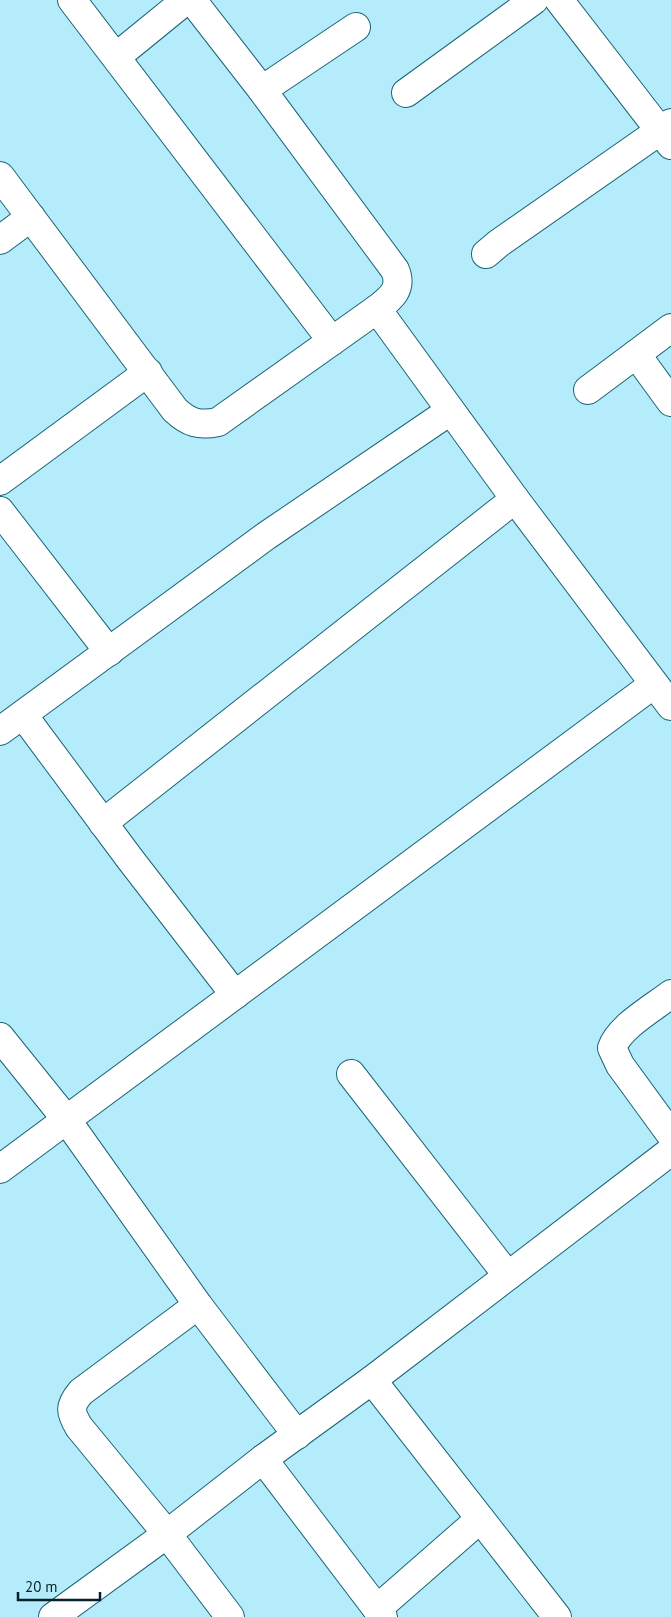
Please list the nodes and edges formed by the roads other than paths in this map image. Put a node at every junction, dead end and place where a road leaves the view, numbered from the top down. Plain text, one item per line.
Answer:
1 (72, 0) edge
2 (186, 0) edge
3 (192, 0) edge
4 (534, 0) edge
5 (559, 0) edge
6 (356, 27) dead end
7 (116, 56) junction
8 (262, 90) junction
9 (406, 93) dead end
10 (667, 133) edge
11 (0, 176) edge
12 (31, 217) junction
13 (0, 240) edge
14 (486, 254) dead end
15 (377, 309) junction
16 (671, 328) edge
17 (332, 341) junction
18 (636, 354) junction
19 (148, 372) junction
20 (588, 390) dead end
21 (671, 402) edge
22 (450, 411) junction
23 (0, 480) edge
24 (515, 499) junction
25 (0, 511) edge
26 (109, 652) junction
27 (654, 684) junction
28 (671, 706) edge
29 (22, 715) junction
30 (0, 731) edge
31 (104, 823) junction
32 (235, 994) junction
33 (671, 994) edge
34 (0, 1036) edge
35 (351, 1074) dead end
36 (66, 1119) junction
37 (671, 1148) edge
38 (0, 1169) edge
39 (508, 1276) junction
40 (198, 1305) junction
41 (372, 1380) junction
42 (297, 1435) junction
43 (264, 1459) junction
44 (480, 1519) junction
45 (167, 1534) junction
46 (380, 1613) edge
47 (53, 1617) edge
48 (230, 1617) edge
49 (557, 1617) edge

1 - 7 street
2 - 7 street
3 - 8 street
4 - 9 street
5 - 10 street
6 - 8 street
7 - 17 street
8 - 15 street
10 - 14 street
11 - 12 street
12 - 13 street
12 - 19 street
15 - 17 street
15 - 22 street
16 - 18 street
17 - 19 street
18 - 20 street
18 - 21 street
19 - 23 street
22 - 24 street
22 - 26 street
24 - 27 street
24 - 31 street
25 - 26 street
26 - 29 street
27 - 28 street
27 - 32 street
29 - 30 street
29 - 31 street
31 - 32 street
32 - 36 street
33 - 37 street
34 - 36 street
35 - 39 street
36 - 38 street
36 - 40 street
37 - 39 street
39 - 41 street
40 - 42 street
40 - 45 street
41 - 42 street
41 - 44 street
42 - 43 street
43 - 45 street
43 - 46 street
44 - 46 street
44 - 49 street
45 - 47 street
45 - 48 street

